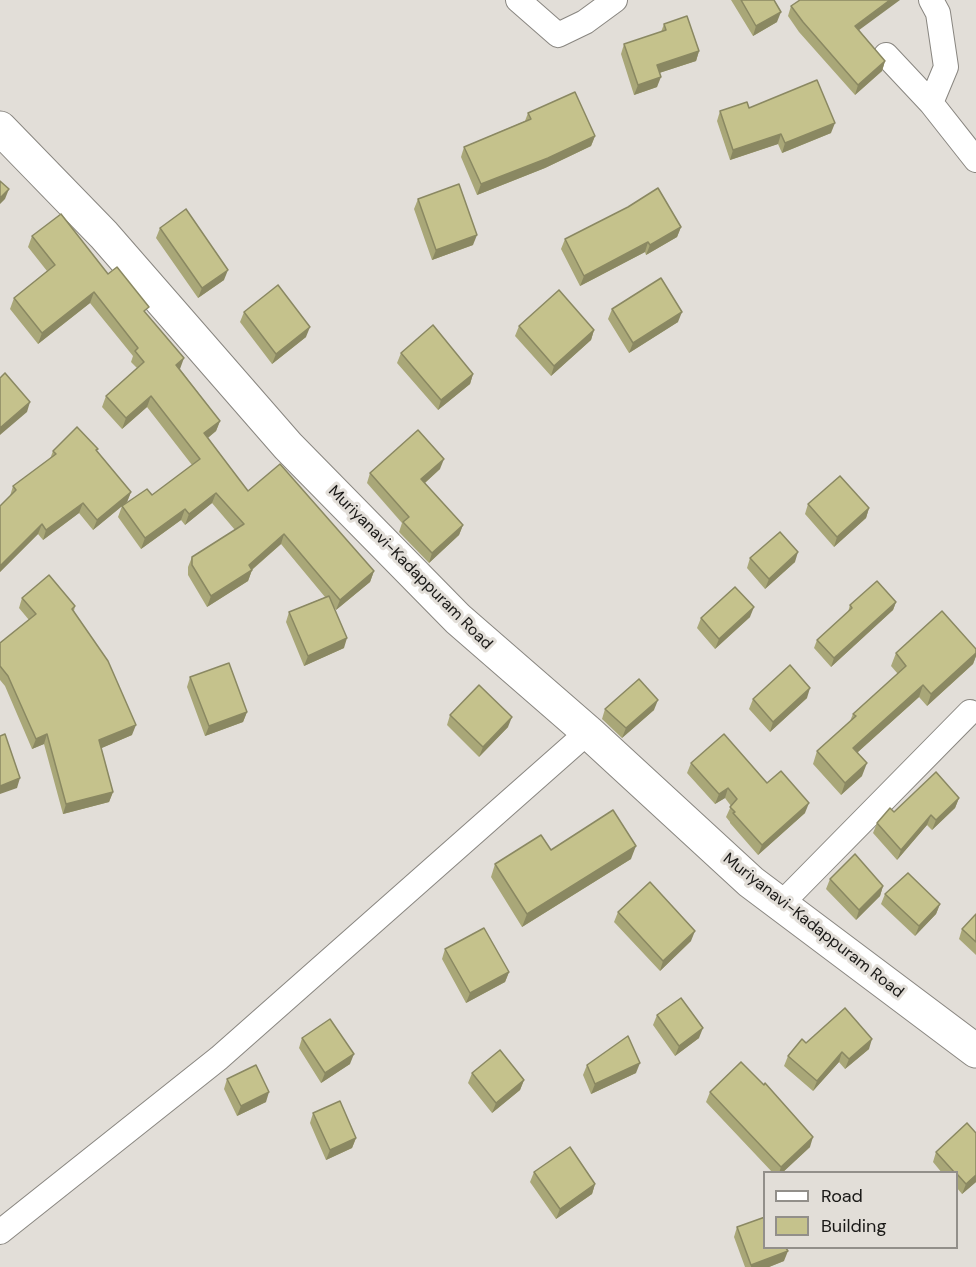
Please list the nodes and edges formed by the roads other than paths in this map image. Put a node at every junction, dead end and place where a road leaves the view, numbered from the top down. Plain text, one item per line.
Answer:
1 (518, 0) edge
2 (615, 0) edge
3 (931, 0) edge
4 (886, 55) dead end
5 (931, 103) junction
6 (0, 128) edge
7 (976, 160) edge
8 (970, 712) dead end
9 (588, 732) junction
10 (781, 904) junction
11 (976, 1051) edge
12 (0, 1232) edge

1 - 2 street
3 - 5 street
4 - 5 street
5 - 7 street
6 - 9 street, Muriyanavi-Kadappuram Road
8 - 10 street
9 - 10 street, Muriyanavi-Kadappuram Road
9 - 12 street
10 - 11 street, Muriyanavi-Kadappuram Road

